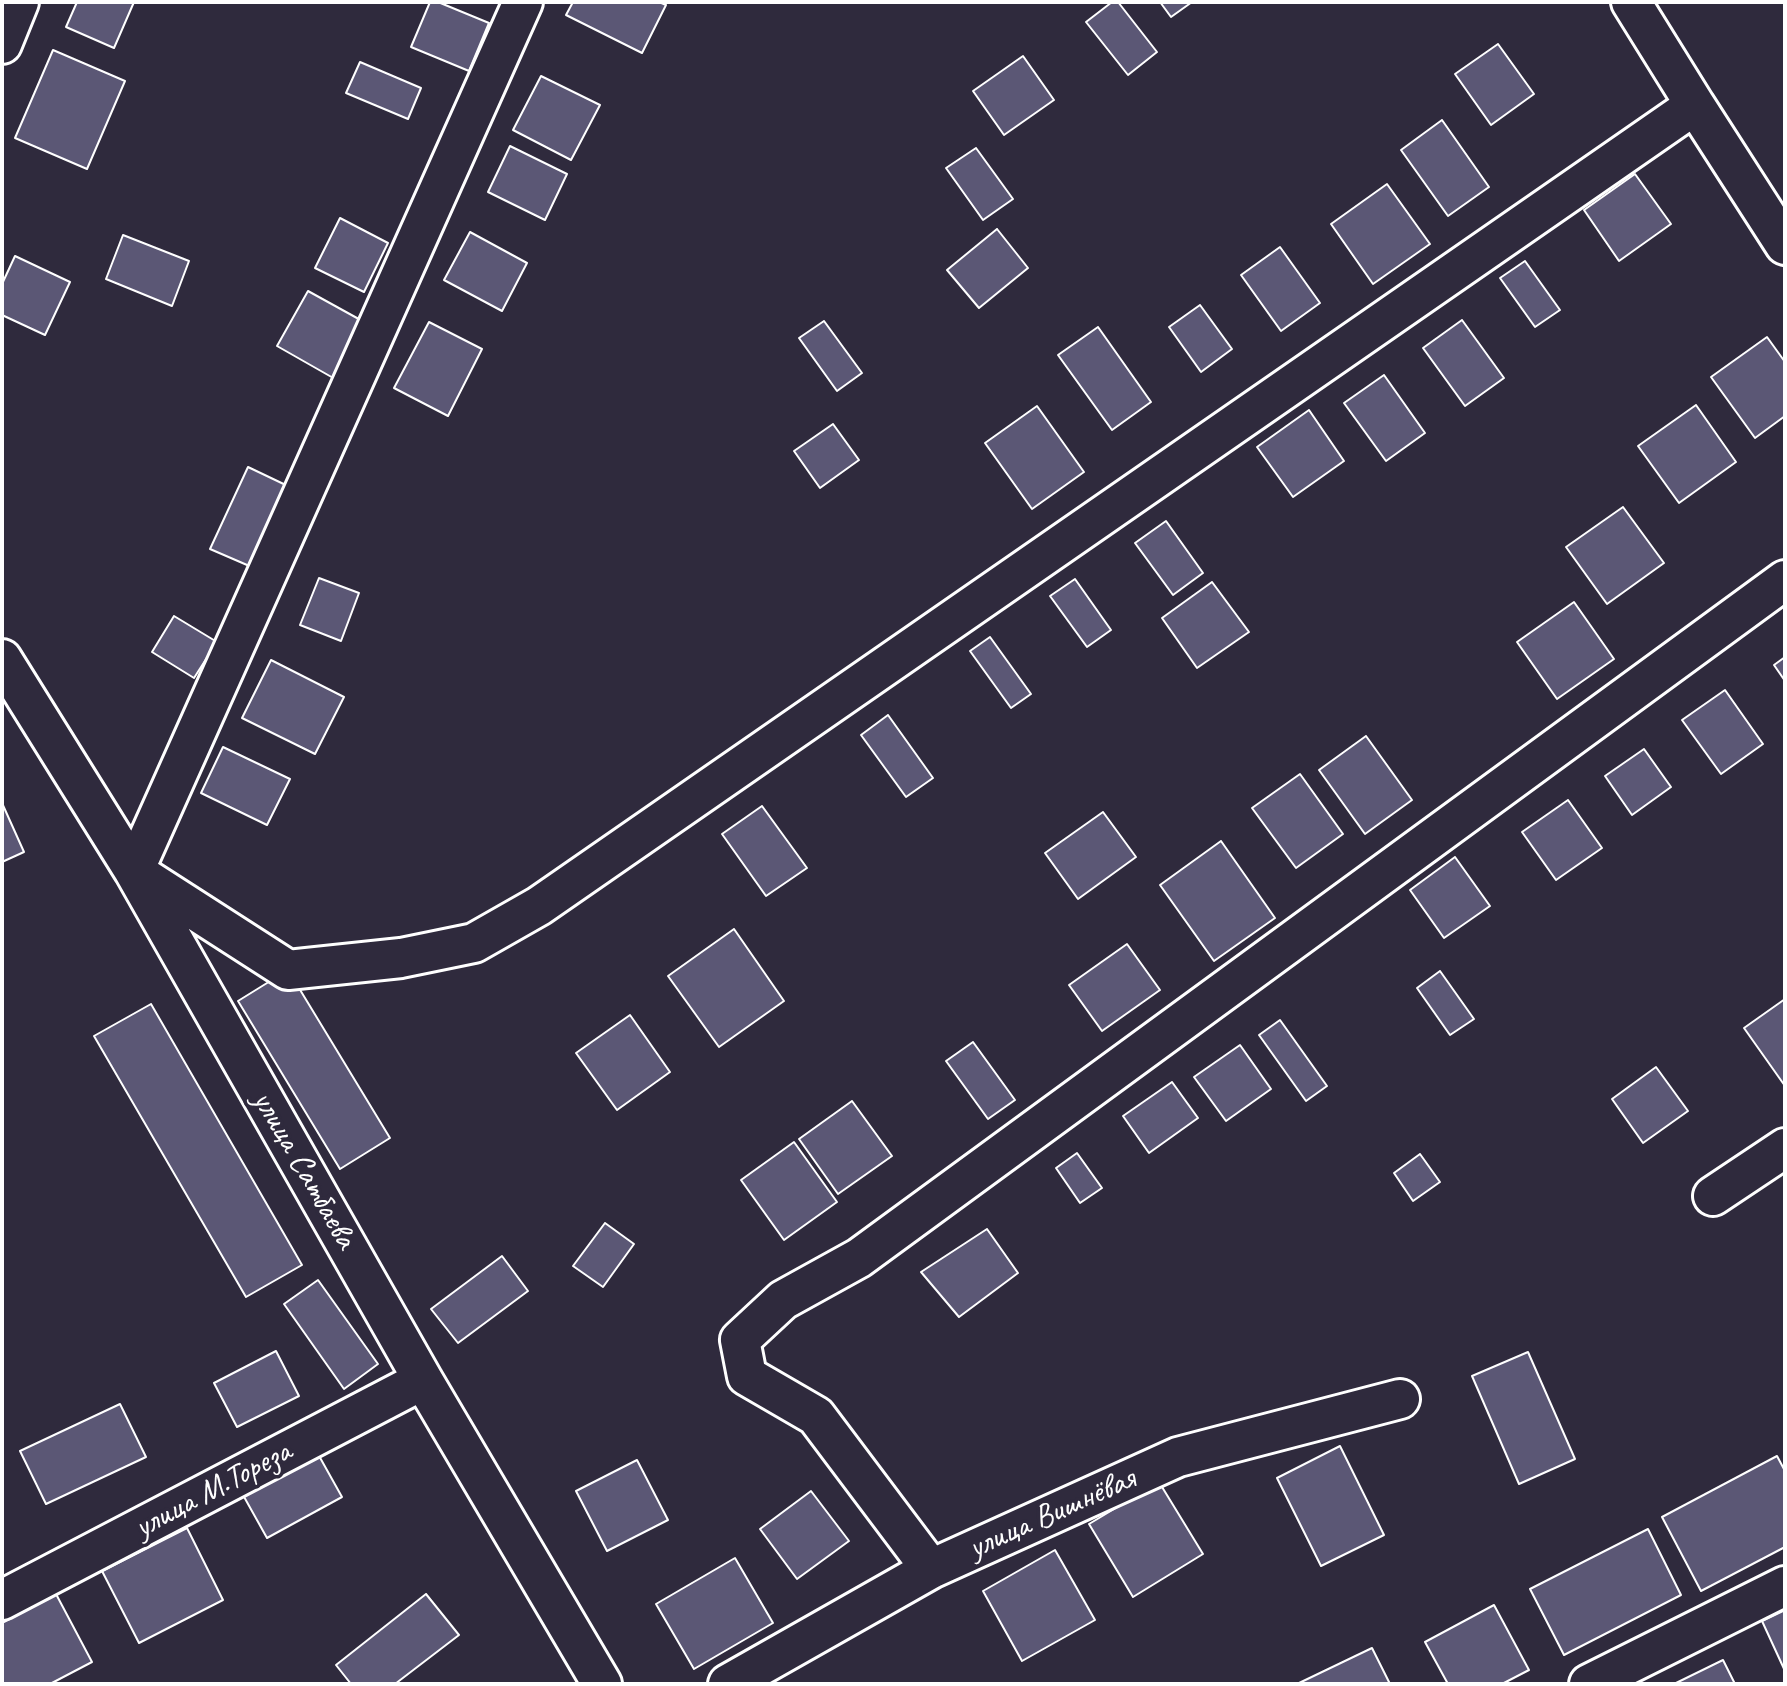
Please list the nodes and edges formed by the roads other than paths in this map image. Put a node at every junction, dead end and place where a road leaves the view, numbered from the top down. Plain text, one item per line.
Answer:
1 (19, 2) edge
2 (523, 2) edge
3 (1631, 2) edge
4 (2, 44) edge
5 (1695, 105) junction
6 (1785, 245) edge
7 (1785, 580) edge
8 (2, 659) edge
9 (134, 871) junction
10 (1785, 1148) edge
11 (1713, 1196) dead end
12 (424, 1380) junction
13 (1400, 1399) dead end
14 (931, 1569) junction
15 (1785, 1586) edge
16 (2, 1600) edge
17 (601, 1684) edge
18 (728, 1684) edge
19 (1589, 1684) edge

1 - 4 street
2 - 9 street
3 - 5 street
5 - 6 street
5 - 9 street
7 - 14 street
8 - 9 street, улица Сатбаева
9 - 12 street, улица Сатбаева
10 - 11 street
12 - 16 street, улица М.Тореза
12 - 17 street, улица Сатбаева
13 - 14 street, улица Вишнёвая
14 - 18 street, улица Вишнёвая
15 - 19 street

